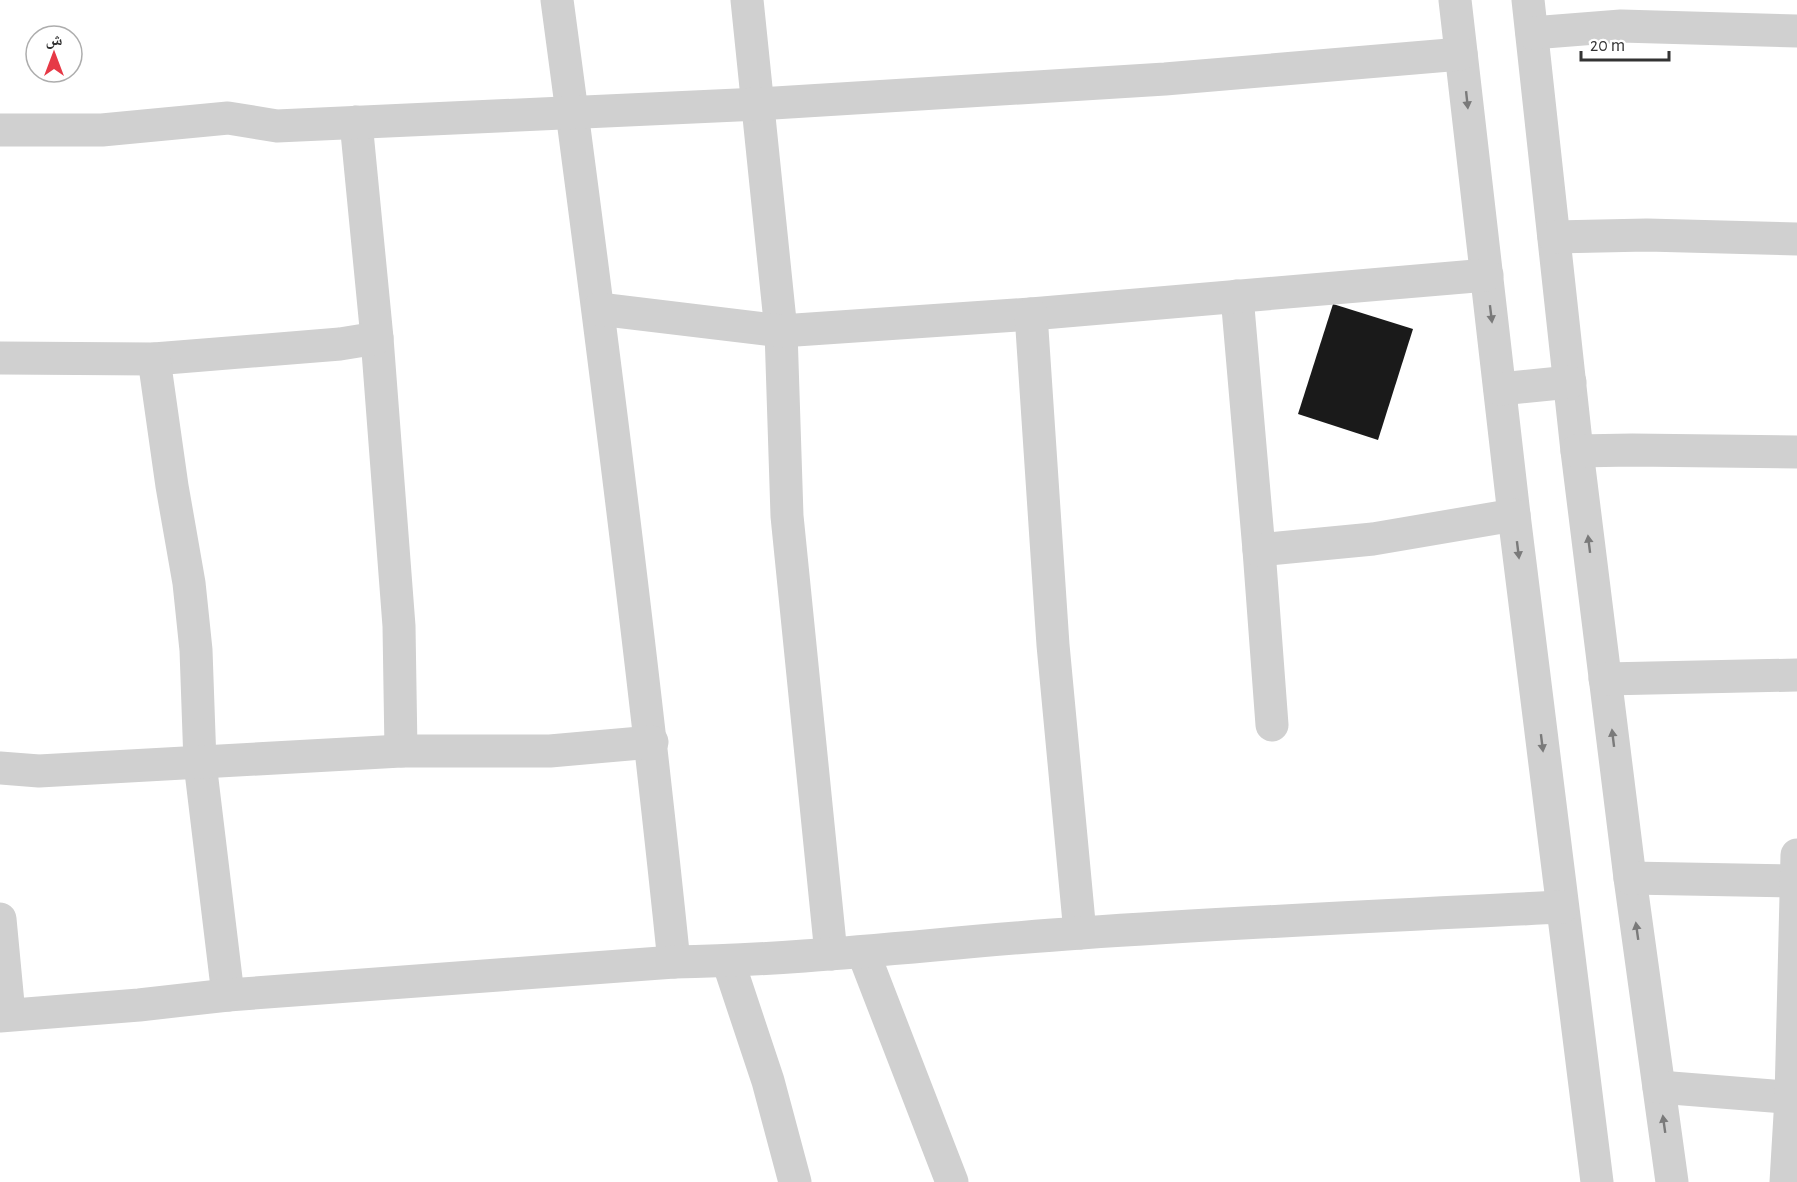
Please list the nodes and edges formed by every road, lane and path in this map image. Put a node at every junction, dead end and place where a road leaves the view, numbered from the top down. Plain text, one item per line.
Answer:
1 (557, 0) edge
2 (747, 0) edge
3 (1455, 0) edge
4 (1528, 0) edge
5 (1797, 31) edge
6 (1532, 33) junction
7 (1461, 54) junction
8 (759, 104) junction
9 (572, 112) junction
10 (356, 122) junction
11 (0, 130) edge
12 (1554, 237) junction
13 (1797, 239) edge
14 (1487, 275) junction
15 (1236, 296) junction
16 (599, 309) junction
17 (1031, 314) junction
18 (781, 331) junction
19 (376, 338) junction
20 (0, 358) edge
21 (154, 359) junction
22 (1570, 382) junction
23 (1500, 389) junction
24 (1577, 452) junction
25 (1797, 452) edge
26 (1514, 515) junction
27 (1259, 550) junction
28 (1797, 675) edge
29 (1605, 679) junction
30 (1272, 725) dead end
31 (652, 742) junction
32 (401, 751) junction
33 (200, 763) junction
34 (0, 768) edge
35 (1797, 872) edge
36 (1630, 878) junction
37 (1562, 907) junction
38 (0, 919) edge
39 (1080, 933) junction
40 (847, 953) junction
41 (728, 961) junction
42 (674, 962) junction
43 (228, 995) junction
44 (4, 1015) edge
45 (1659, 1087) junction
46 (1794, 1098) edge
47 (795, 1182) edge
48 (952, 1182) edge
49 (1597, 1182) edge
50 (1672, 1182) edge
51 (1786, 1182) edge

1 - 9 street
2 - 8 street
3 - 7 street
4 - 6 street
5 - 6 street
6 - 12 street
7 - 8 street
7 -> 14 street
8 - 9 street
8 - 18 street
9 - 10 street
9 - 16 street
10 - 11 street
10 - 19 street
12 - 13 street
12 - 22 street
14 - 15 street
14 -> 23 street
15 - 17 street
15 - 27 street
16 - 18 street
16 - 31 street
17 - 18 street
17 - 39 street
18 - 40 street
19 - 21 street
19 - 32 street
20 - 21 street
21 - 33 street
22 - 23 street
22 - 24 street
23 - 26 street
24 - 25 street
29 -> 24 street
26 - 27 street
26 -> 37 street
27 - 30 street
28 - 29 street
36 -> 29 street
31 - 32 street
31 - 42 street
32 - 33 street
33 - 34 street
33 - 43 street
35 - 36 street
35 - 46 street
45 -> 36 street
37 - 39 street
37 - 49 street
38 - 44 street
39 - 40 street
40 - 41 street
40 - 48 street
41 - 42 street
41 - 47 street
42 - 43 street
43 - 44 street
45 - 46 street
50 -> 45 street
46 - 51 street

